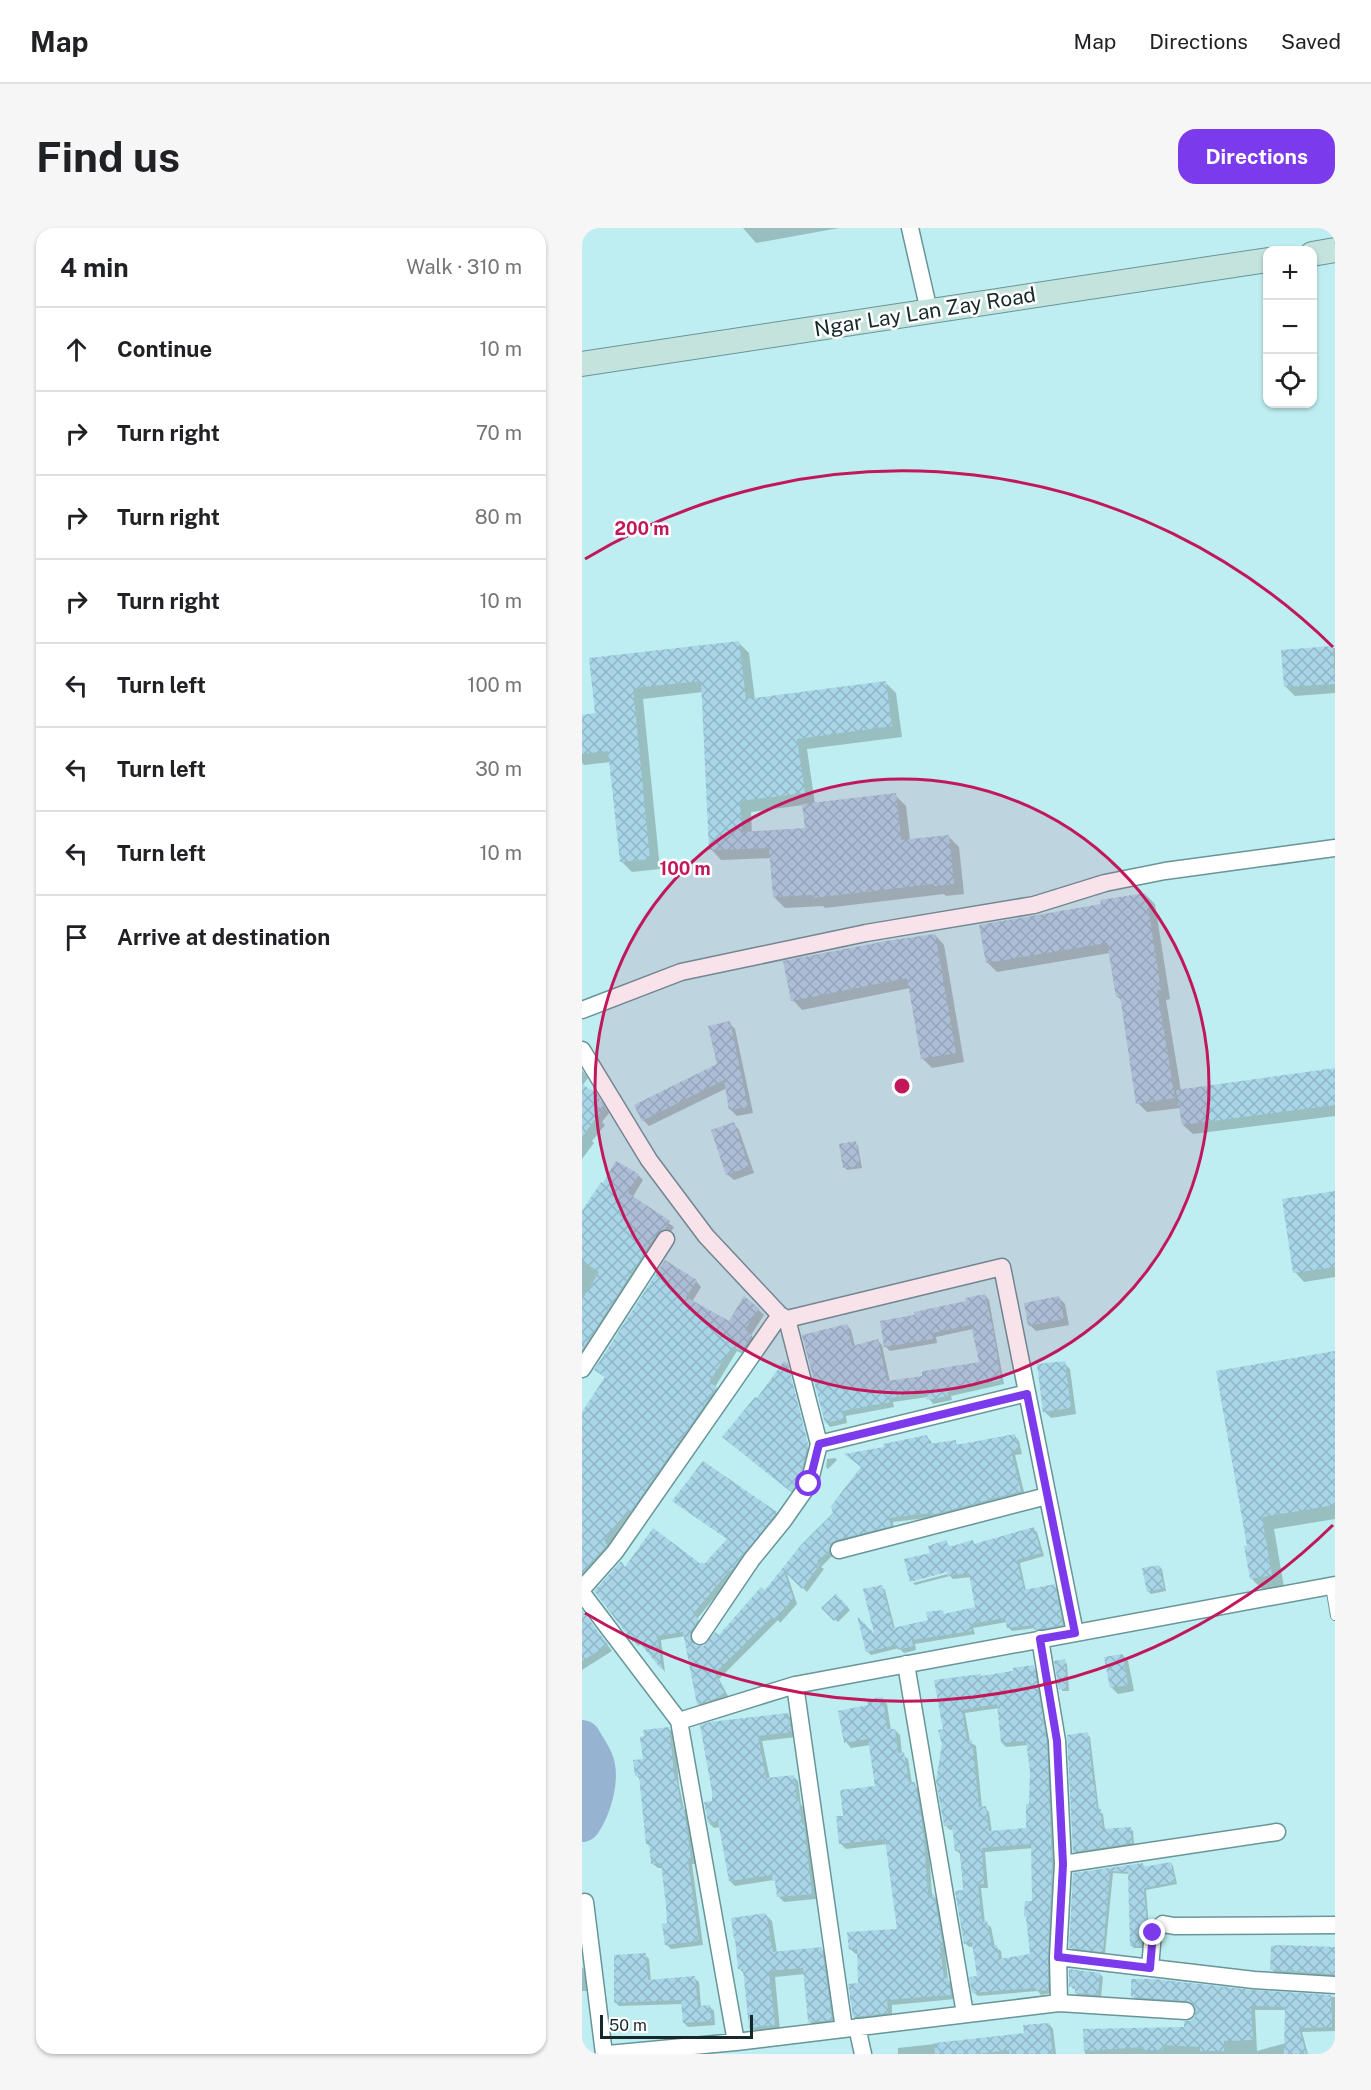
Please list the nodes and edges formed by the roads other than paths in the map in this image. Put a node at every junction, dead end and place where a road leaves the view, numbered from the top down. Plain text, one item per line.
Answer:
1 (910, 228) edge
2 (1335, 250) edge
3 (1317, 253) edge
4 (1263, 261) edge
5 (929, 310) junction
6 (582, 364) edge
7 (1335, 848) edge
8 (582, 1010) edge
9 (582, 1050) edge
10 (666, 1239) dead end
11 (784, 1317) junction
12 (582, 1369) edge
13 (1027, 1394) junction
14 (819, 1444) junction
15 (1047, 1496) junction
16 (839, 1550) dead end
17 (1332, 1585) edge
18 (582, 1591) edge
19 (1335, 1616) edge
20 (1075, 1633) junction
21 (700, 1636) dead end
22 (1040, 1639) junction
23 (906, 1664) junction
24 (795, 1685) junction
25 (679, 1721) junction
26 (1277, 1832) dead end
27 (1063, 1864) junction
28 (585, 1902) dead end
29 (1335, 1925) edge
30 (1058, 1957) junction
31 (1150, 1968) junction
32 (1335, 1985) edge
33 (1059, 2003) junction
34 (1186, 2011) dead end
35 (965, 2014) junction
36 (850, 2028) junction
37 (736, 2042) junction
38 (606, 2054) edge
39 (863, 2054) edge

1 - 5 street
2 - 3 street
4 - 5 street, Ngar Lay Lan Zay Road
5 - 6 street, Ngar Lay Lan Zay Road
7 - 8 street
9 - 11 street
10 - 12 street
11 - 13 street
11 - 14 street
11 - 18 street
13 - 14 street
13 - 15 street
14 - 21 street
15 - 16 street
15 - 20 street
17 - 19 lane
17 - 20 street
18 - 25 street
20 - 22 street
22 - 23 street
22 - 27 street
23 - 24 street
23 - 35 street
24 - 25 street
24 - 36 street
25 - 37 street
26 - 27 street
27 - 30 street
28 - 38 street
29 - 31 street
30 - 31 street
30 - 33 street
31 - 32 street
33 - 34 street
33 - 35 street
35 - 36 street
36 - 37 street
36 - 39 street
37 - 38 street

